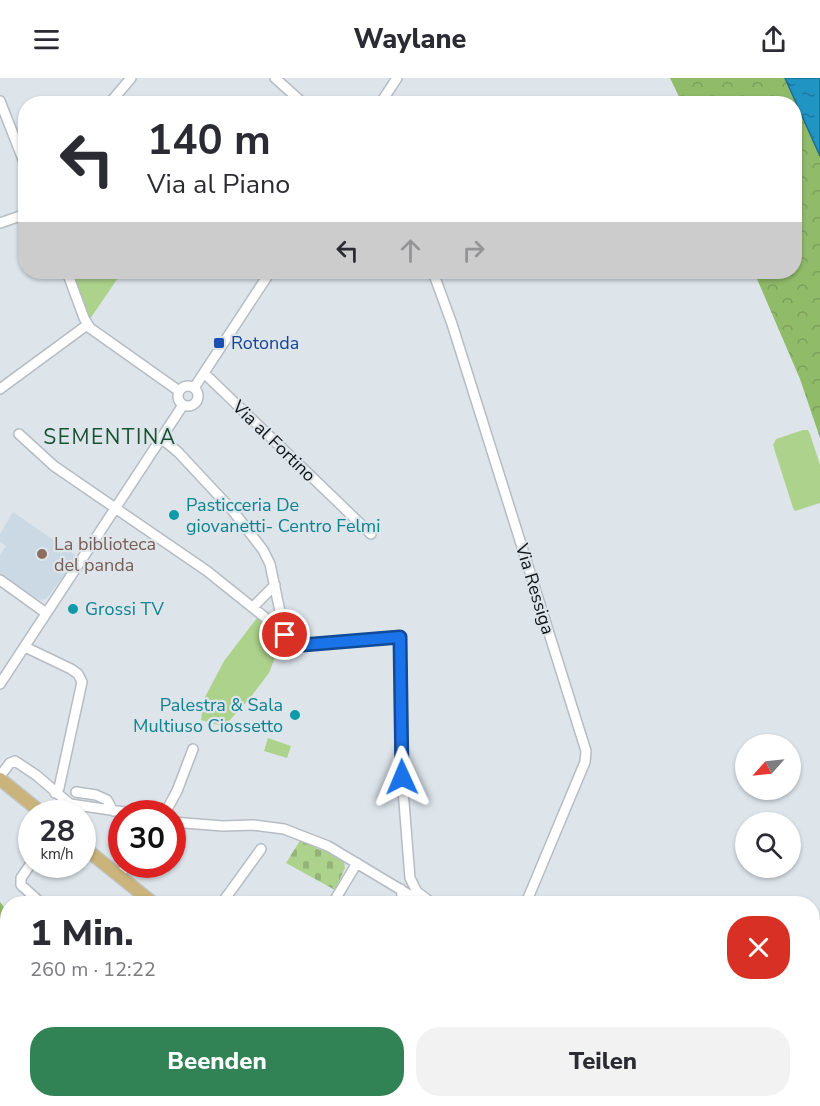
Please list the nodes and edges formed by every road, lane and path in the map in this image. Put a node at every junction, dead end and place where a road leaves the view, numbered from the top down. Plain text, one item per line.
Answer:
1 (131, 78) edge
2 (275, 78) edge
3 (397, 78) edge
4 (116, 96) edge
5 (295, 96) edge
6 (385, 96) edge
7 (0, 101) edge
8 (18, 147) edge
9 (18, 217) edge
10 (0, 223) edge
11 (70, 279) edge
12 (265, 279) edge
13 (436, 279) edge
14 (87, 325) junction
15 (204, 373) junction
16 (194, 388) junction
17 (0, 389) edge
18 (179, 391) junction
19 (183, 405) junction
20 (19, 434) dead end
21 (161, 438) junction
22 (115, 509) junction
23 (371, 534) dead end
24 (0, 580) edge
25 (275, 585) junction
26 (253, 607) junction
27 (46, 613) junction
28 (285, 635) junction
29 (25, 647) junction
30 (0, 684) edge
31 (193, 748) dead end
32 (0, 777) edge
33 (76, 792) dead end
34 (55, 793) junction
35 (27, 800) edge
36 (65, 800) edge
37 (108, 800) edge
38 (172, 800) edge
39 (186, 823) edge
40 (261, 849) dead end
41 (96, 857) edge
42 (357, 863) junction
43 (108, 866) edge
44 (22, 878) edge
45 (123, 878) edge
46 (401, 889) junction
47 (33, 896) edge
48 (144, 896) edge
49 (227, 896) edge
50 (337, 896) edge
51 (402, 896) edge
52 (412, 896) edge
53 (422, 896) edge
54 (529, 896) edge

1 - 4 street
2 - 5 street
3 - 6 street
7 - 8 street
9 - 10 street
11 - 14 street
12 - 15 street
13 - 54 street, Via Ressiga
14 - 17 street
14 - 18 street
15 - 16 street
15 - 23 street, Via al Fortino
16 - 18 street
16 - 19 street
18 - 19 street
19 - 21 street
20 - 22 street
21 - 22 street
21 - 25 street
22 - 26 street
22 - 27 street
24 - 27 street
25 - 26 street
25 - 28 street
26 - 28 street
27 - 29 street
28 - 53 street
29 - 30 street
29 - 34 street
31 - 38 street
32 - 34 street
32 - 35 main road
33 - 37 street
34 - 36 street
39 - 42 street
40 - 49 street
41 - 43 main road
42 - 46 street
42 - 50 street
44 - 47 street
45 - 48 main road
46 - 51 street
46 - 52 street

